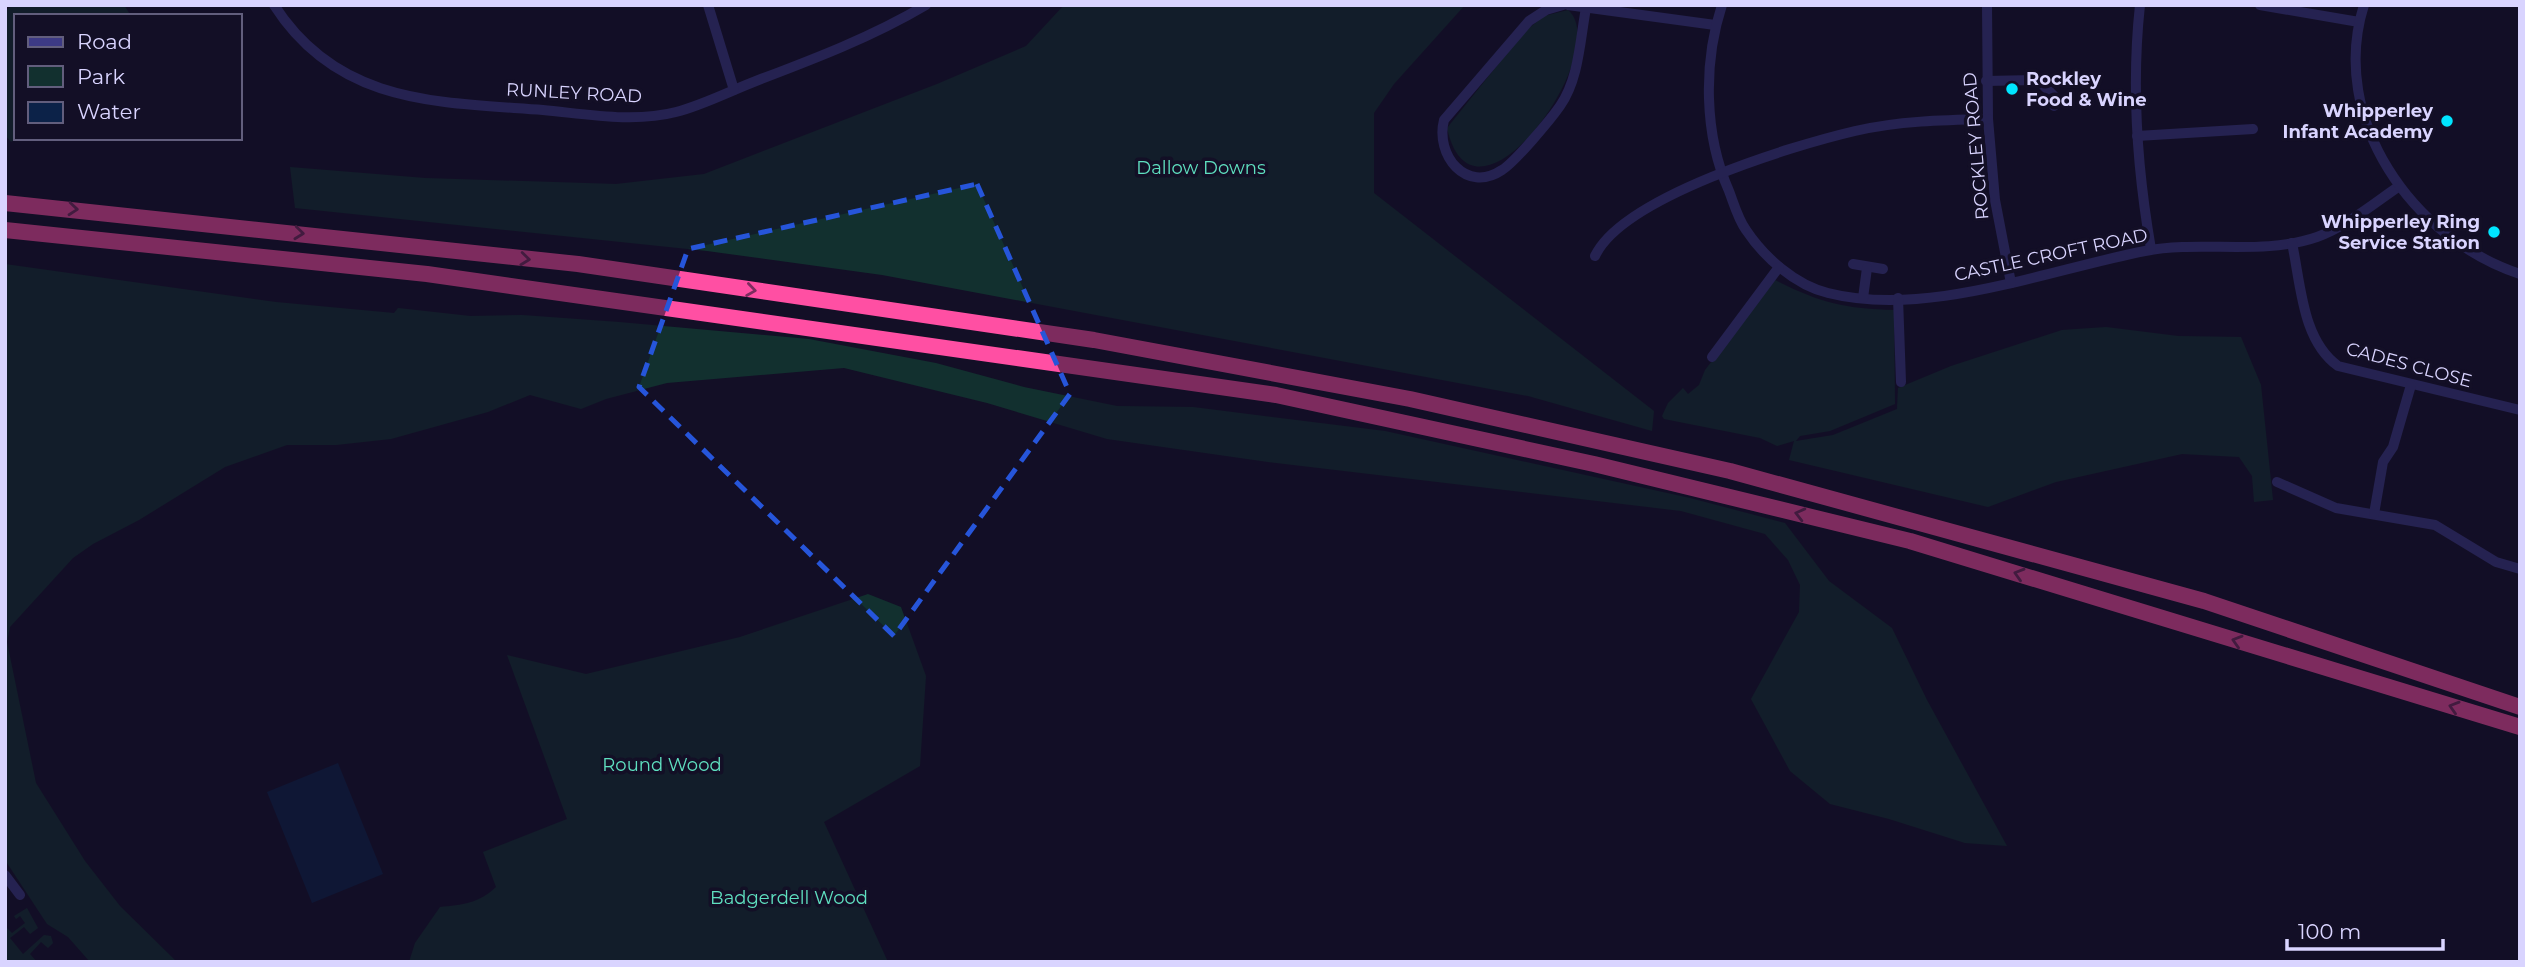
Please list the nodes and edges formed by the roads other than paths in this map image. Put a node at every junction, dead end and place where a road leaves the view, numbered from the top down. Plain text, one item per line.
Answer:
1 (274, 5) edge
2 (708, 5) edge
3 (926, 5) edge
4 (1566, 5) edge
5 (1721, 5) edge
6 (1987, 5) edge
7 (2140, 5) edge
8 (2260, 5) edge
9 (2364, 5) edge
10 (1586, 8) junction
11 (2359, 22) junction
12 (1715, 25) junction
13 (1986, 81) junction
14 (734, 90) junction
15 (2054, 106) dead end
16 (1988, 119) junction
17 (2253, 129) dead end
18 (2137, 136) junction
19 (1721, 175) junction
20 (2398, 187) junction
21 (5, 202) edge
22 (5, 230) edge
23 (2292, 243) junction
24 (2151, 249) junction
25 (1595, 256) dead end
26 (1853, 264) dead end
27 (1779, 267) junction
28 (1867, 268) junction
29 (1882, 269) dead end
30 (2520, 274) edge
31 (2011, 283) junction
32 (1863, 298) junction
33 (1898, 298) junction
34 (1712, 357) dead end
35 (1900, 382) dead end
36 (2411, 385) junction
37 (2520, 410) edge
38 (2277, 482) dead end
39 (2374, 514) junction
40 (2520, 569) edge
41 (2520, 707) edge
42 (2520, 727) edge
43 (5, 876) edge
44 (20, 895) dead end

1 - 14 street, RUNLEY ROAD
2 - 14 street
3 - 14 street, RUNLEY ROAD
4 - 10 street
4 - 10 street
5 - 12 street, CASTLE CROFT ROAD
6 - 13 street, ROCKLEY ROAD
7 - 18 street
8 - 11 street
9 - 11 street
10 - 12 street
11 - 20 street
12 - 19 street, CASTLE CROFT ROAD
13 - 15 street
13 - 16 street, ROCKLEY ROAD
16 - 19 street
16 - 31 street, ROCKLEY ROAD
17 - 18 street
18 - 24 street
19 - 25 street
19 - 27 street, CASTLE CROFT ROAD
20 - 23 street, CASTLE CROFT ROAD
20 - 30 street
21 -> 41 highway
42 -> 22 highway
23 - 24 street, CASTLE CROFT ROAD
23 - 36 street, CADES CLOSE
24 - 31 street, CASTLE CROFT ROAD
26 - 28 street
27 - 32 street, CASTLE CROFT ROAD
27 - 34 street
28 - 29 street
28 - 32 street
31 - 33 street, CASTLE CROFT ROAD
32 - 33 street, CASTLE CROFT ROAD
33 - 35 street
36 - 37 street, CADES CLOSE
36 - 39 street
38 - 39 street
39 - 40 street
43 - 44 street

